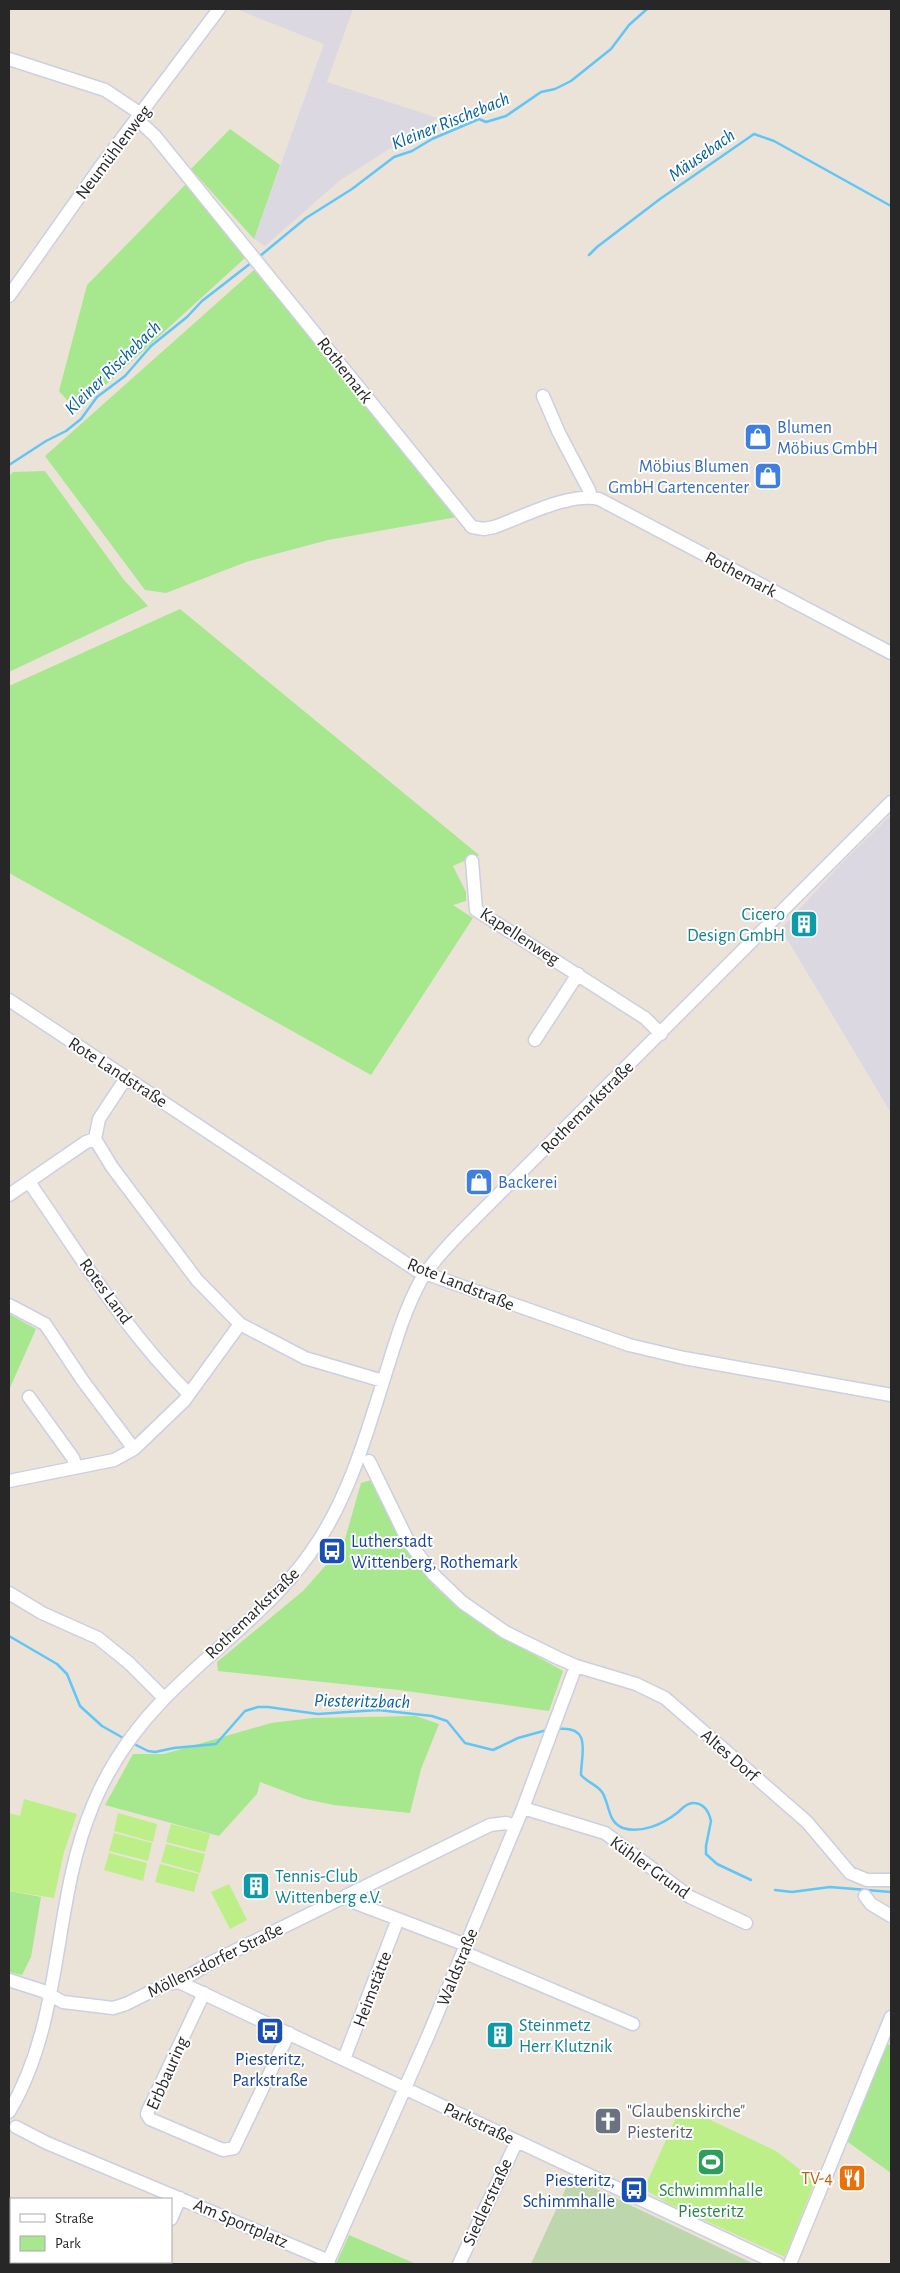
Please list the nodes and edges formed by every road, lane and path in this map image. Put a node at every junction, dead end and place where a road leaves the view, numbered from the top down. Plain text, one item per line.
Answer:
1 (219, 9) edge
2 (9, 59) edge
3 (139, 116) junction
4 (9, 296) edge
5 (542, 396) dead end
6 (591, 498) junction
7 (891, 653) edge
8 (891, 802) edge
9 (472, 861) dead end
10 (578, 974) junction
11 (9, 1000) edge
12 (661, 1034) junction
13 (535, 1040) dead end
14 (126, 1078) junction
15 (95, 1139) junction
16 (29, 1182) junction
17 (9, 1195) edge
18 (425, 1273) junction
19 (9, 1305) edge
20 (240, 1324) junction
21 (384, 1381) junction
22 (189, 1394) junction
23 (891, 1395) edge
24 (30, 1397) dead end
25 (134, 1449) junction
26 (369, 1461) dead end
27 (76, 1467) junction
28 (9, 1481) edge
29 (9, 1593) edge
30 (576, 1666) junction
31 (164, 1698) junction
32 (523, 1808) junction
33 (515, 1826) junction
34 (891, 1880) edge
35 (347, 1895) junction
36 (865, 1896) dead end
37 (891, 1916) edge
38 (398, 1919) junction
39 (746, 1923) dead end
40 (464, 1948) junction
41 (9, 1980) edge
42 (179, 1982) junction
43 (204, 1993) junction
44 (51, 1996) junction
45 (891, 2017) edge
46 (633, 2024) dead end
47 (289, 2033) junction
48 (344, 2059) junction
49 (406, 2088) junction
50 (9, 2112) edge
51 (16, 2127) dead end
52 (517, 2141) junction
53 (180, 2198) junction
54 (172, 2217) edge
55 (328, 2262) edge
56 (459, 2264) edge
57 (778, 2264) edge
58 (790, 2264) edge

1 - 3 street, Neumühlenweg
2 - 3 street, Rothemark
3 - 4 street, Neumühlenweg
3 - 6 street, Rothemark
5 - 6 street
6 - 7 street, Rothemark
8 - 12 street, Rothemarkstraße
9 - 10 street, Kapellenweg
10 - 12 street, Kapellenweg
10 - 13 street, Kapellenweg
11 - 14 street, Rote Landstraße
12 - 18 street, Rothemarkstraße
14 - 15 street
14 - 18 street, Rote Landstraße
15 - 16 street
15 - 20 street
16 - 17 street
16 - 22 street, Rotes Land
18 - 21 street, Rothemarkstraße
18 - 23 street, Rote Landstraße
19 - 25 street
20 - 21 street
20 - 22 street
21 - 31 street, Rothemarkstraße
22 - 25 street
24 - 27 street
25 - 27 street
26 - 30 street
27 - 28 street
29 - 31 street
30 - 32 street, Waldstraße
30 - 34 street, Altes Dorf
31 - 44 street, Rothemarkstraße
32 - 33 street, Waldstraße
32 - 39 street, Kühler Grund
33 - 35 street, Möllensdorfer Straße
33 - 40 street, Waldstraße
35 - 38 street
35 - 42 street, Möllensdorfer Straße
36 - 37 street
38 - 40 street
38 - 48 street, Heimstätte
40 - 46 street
40 - 49 street, Waldstraße
41 - 44 street, Möllensdorfer Straße
42 - 43 street, Parkstraße
42 - 44 street, Möllensdorfer Straße
43 - 47 street, Parkstraße
43 - 47 street, Erbbauring
44 - 50 street
45 - 58 street
47 - 48 street, Parkstraße
48 - 49 street, Parkstraße
49 - 52 street, Parkstraße
49 - 55 street, Waldstraße
51 - 53 street, Am Sportplatz
52 - 56 street, Siedlerstraße
52 - 57 street, Parkstraße
53 - 54 street
53 - 55 street, Am Sportplatz

